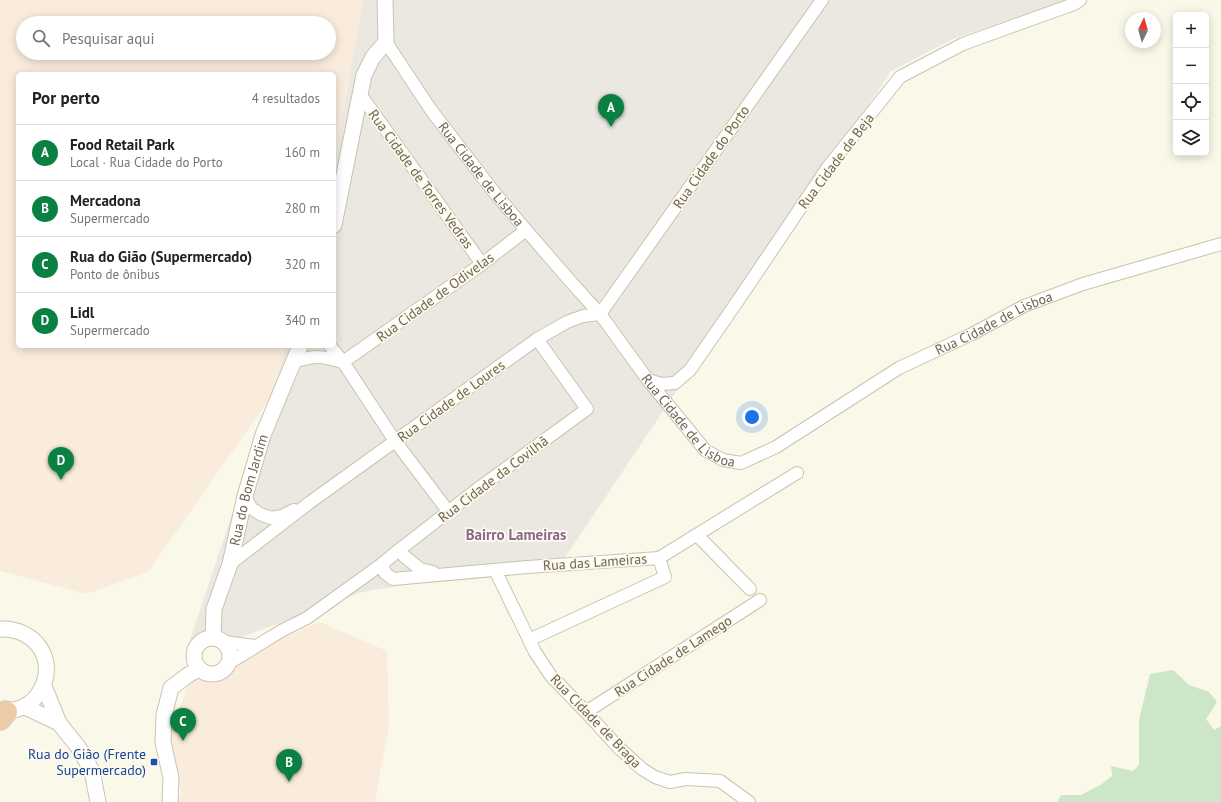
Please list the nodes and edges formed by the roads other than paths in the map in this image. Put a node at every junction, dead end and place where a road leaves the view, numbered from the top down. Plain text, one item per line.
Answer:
1 (385, 0) edge
2 (822, 0) edge
3 (1080, 0) edge
4 (386, 42) junction
5 (360, 94) junction
6 (336, 215) edge
7 (526, 230) junction
8 (1221, 244) edge
9 (482, 264) junction
10 (600, 314) junction
11 (536, 339) junction
12 (299, 348) edge
13 (332, 348) edge
14 (294, 362) junction
15 (343, 362) junction
16 (648, 380) junction
17 (395, 441) junction
18 (797, 473) dead end
19 (245, 496) junction
20 (310, 503) junction
21 (448, 512) junction
22 (697, 535) junction
23 (399, 550) junction
24 (659, 558) junction
25 (230, 564) junction
26 (382, 564) junction
27 (495, 570) junction
28 (442, 575) junction
29 (750, 589) dead end
30 (760, 600) dead end
31 (0, 629) edge
32 (218, 640) junction
33 (529, 640) junction
34 (256, 646) junction
35 (229, 663) junction
36 (200, 669) junction
37 (44, 686) junction
38 (8, 712) edge
39 (586, 712) junction
40 (59, 723) junction
41 (98, 800) edge
42 (170, 802) edge
43 (749, 802) edge

1 - 4 street
2 - 10 street, Rua Cidade do Porto
3 - 16 street, Rua Cidade de Beja
4 - 5 street
4 - 7 street, Rua Cidade de Lisboa
5 - 6 street
5 - 9 street, Rua Cidade de Torres Vedras
7 - 9 street, Rua Cidade de Odivelas
7 - 10 street, Rua Cidade de Lisboa
8 - 16 street, Rua Cidade de Lisboa
9 - 15 street, Rua Cidade de Odivelas
10 - 11 street, Rua Cidade de Loures
10 - 16 street, Rua Cidade de Lisboa
11 - 17 street, Rua Cidade de Loures
11 - 21 street, Rua Cidade da Covilhã
12 - 14 street, Rua do Bom Jardim
13 - 15 street
14 - 15 street
14 - 19 street, Rua do Bom Jardim
15 - 17 street
17 - 20 street, Rua Cidade de Loures
17 - 21 street
18 - 22 street, Rua das Lameiras
19 - 20 street
19 - 25 street, Rua do Bom Jardim
20 - 25 street
21 - 23 street, Rua Cidade da Covilhã
22 - 24 street, Rua das Lameiras
22 - 29 street
23 - 26 street
23 - 28 street, Rua das Lameiras
24 - 27 street, Rua das Lameiras
24 - 33 street
25 - 32 street, Rua do Bom Jardim
26 - 28 street, Rua das Lameiras
26 - 34 street
27 - 28 street, Rua das Lameiras
27 - 33 street, Rua Cidade de Braga
30 - 39 street, Rua Cidade de Lamego
31 - 37 street
32 - 34 street
32 - 35 street, Rua do Bom Jardim
32 - 36 street
33 - 39 street, Rua Cidade de Braga
34 - 35 street
35 - 36 street
36 - 42 street
37 - 38 street
37 - 40 street
38 - 40 street
39 - 43 street, Rua Cidade de Braga
40 - 41 street

